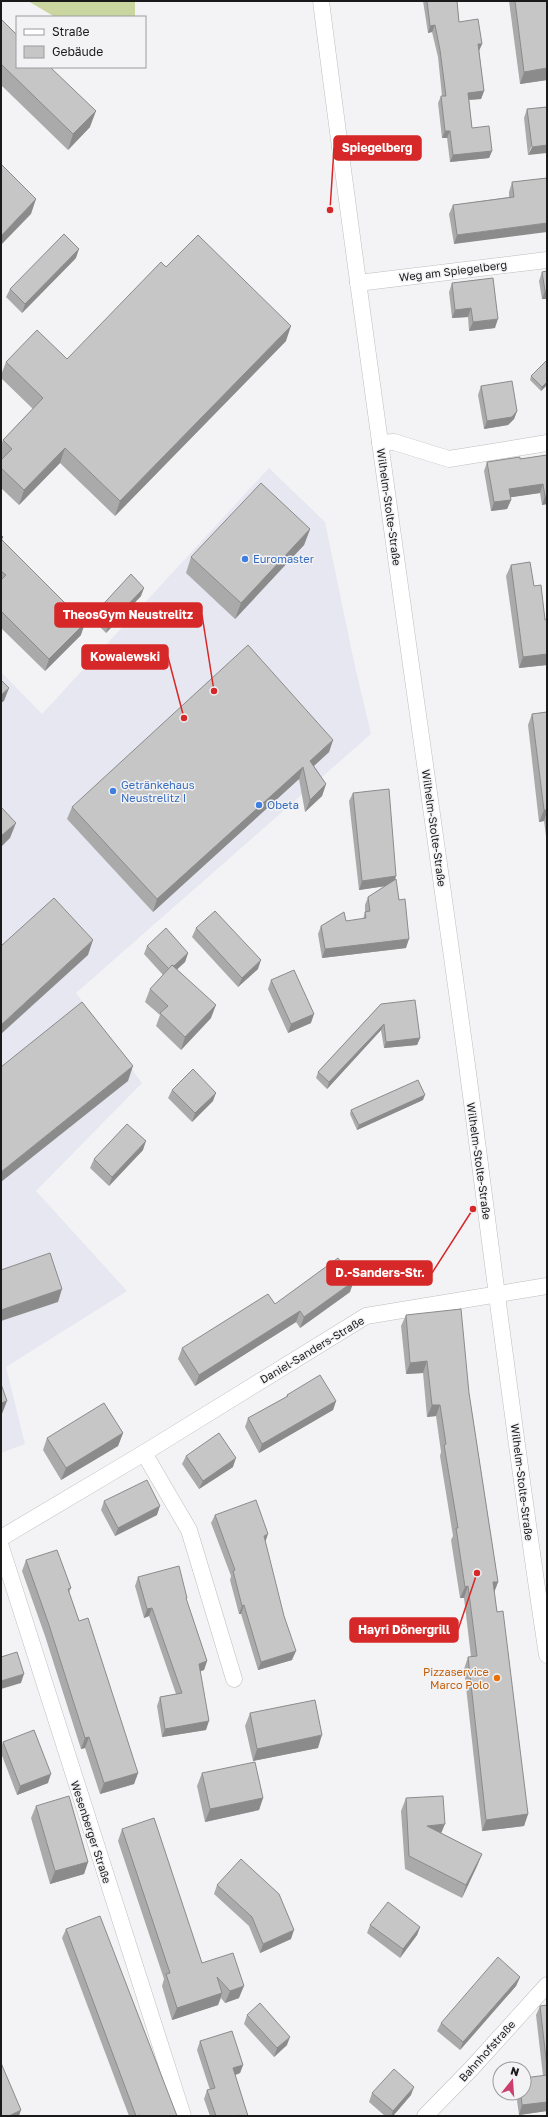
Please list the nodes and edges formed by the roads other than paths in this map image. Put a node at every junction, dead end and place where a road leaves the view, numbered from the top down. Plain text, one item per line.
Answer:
1 (321, 1) edge
2 (547, 260) edge
3 (358, 283) junction
4 (380, 443) junction
5 (547, 443) edge
6 (547, 1286) edge
7 (498, 1294) junction
8 (144, 1453) junction
9 (1, 1538) edge
10 (1, 1547) edge
11 (547, 1655) edge
12 (234, 1679) dead end
13 (547, 1985) edge
14 (183, 2116) edge
15 (425, 2116) edge

1 - 3 street, Wilhelm-Stolte-Straße
2 - 3 street, Weg am Spiegelberg
3 - 4 street, Wilhelm-Stolte-Straße
4 - 5 street
4 - 7 street, Wilhelm-Stolte-Straße
6 - 7 street, Daniel-Sanders-Straße
7 - 8 street, Daniel-Sanders-Straße
7 - 11 street, Wilhelm-Stolte-Straße
8 - 9 street, Daniel-Sanders-Straße
8 - 12 street
10 - 14 street, Wesenberger Straße
13 - 15 street, Bahnhofstraße

